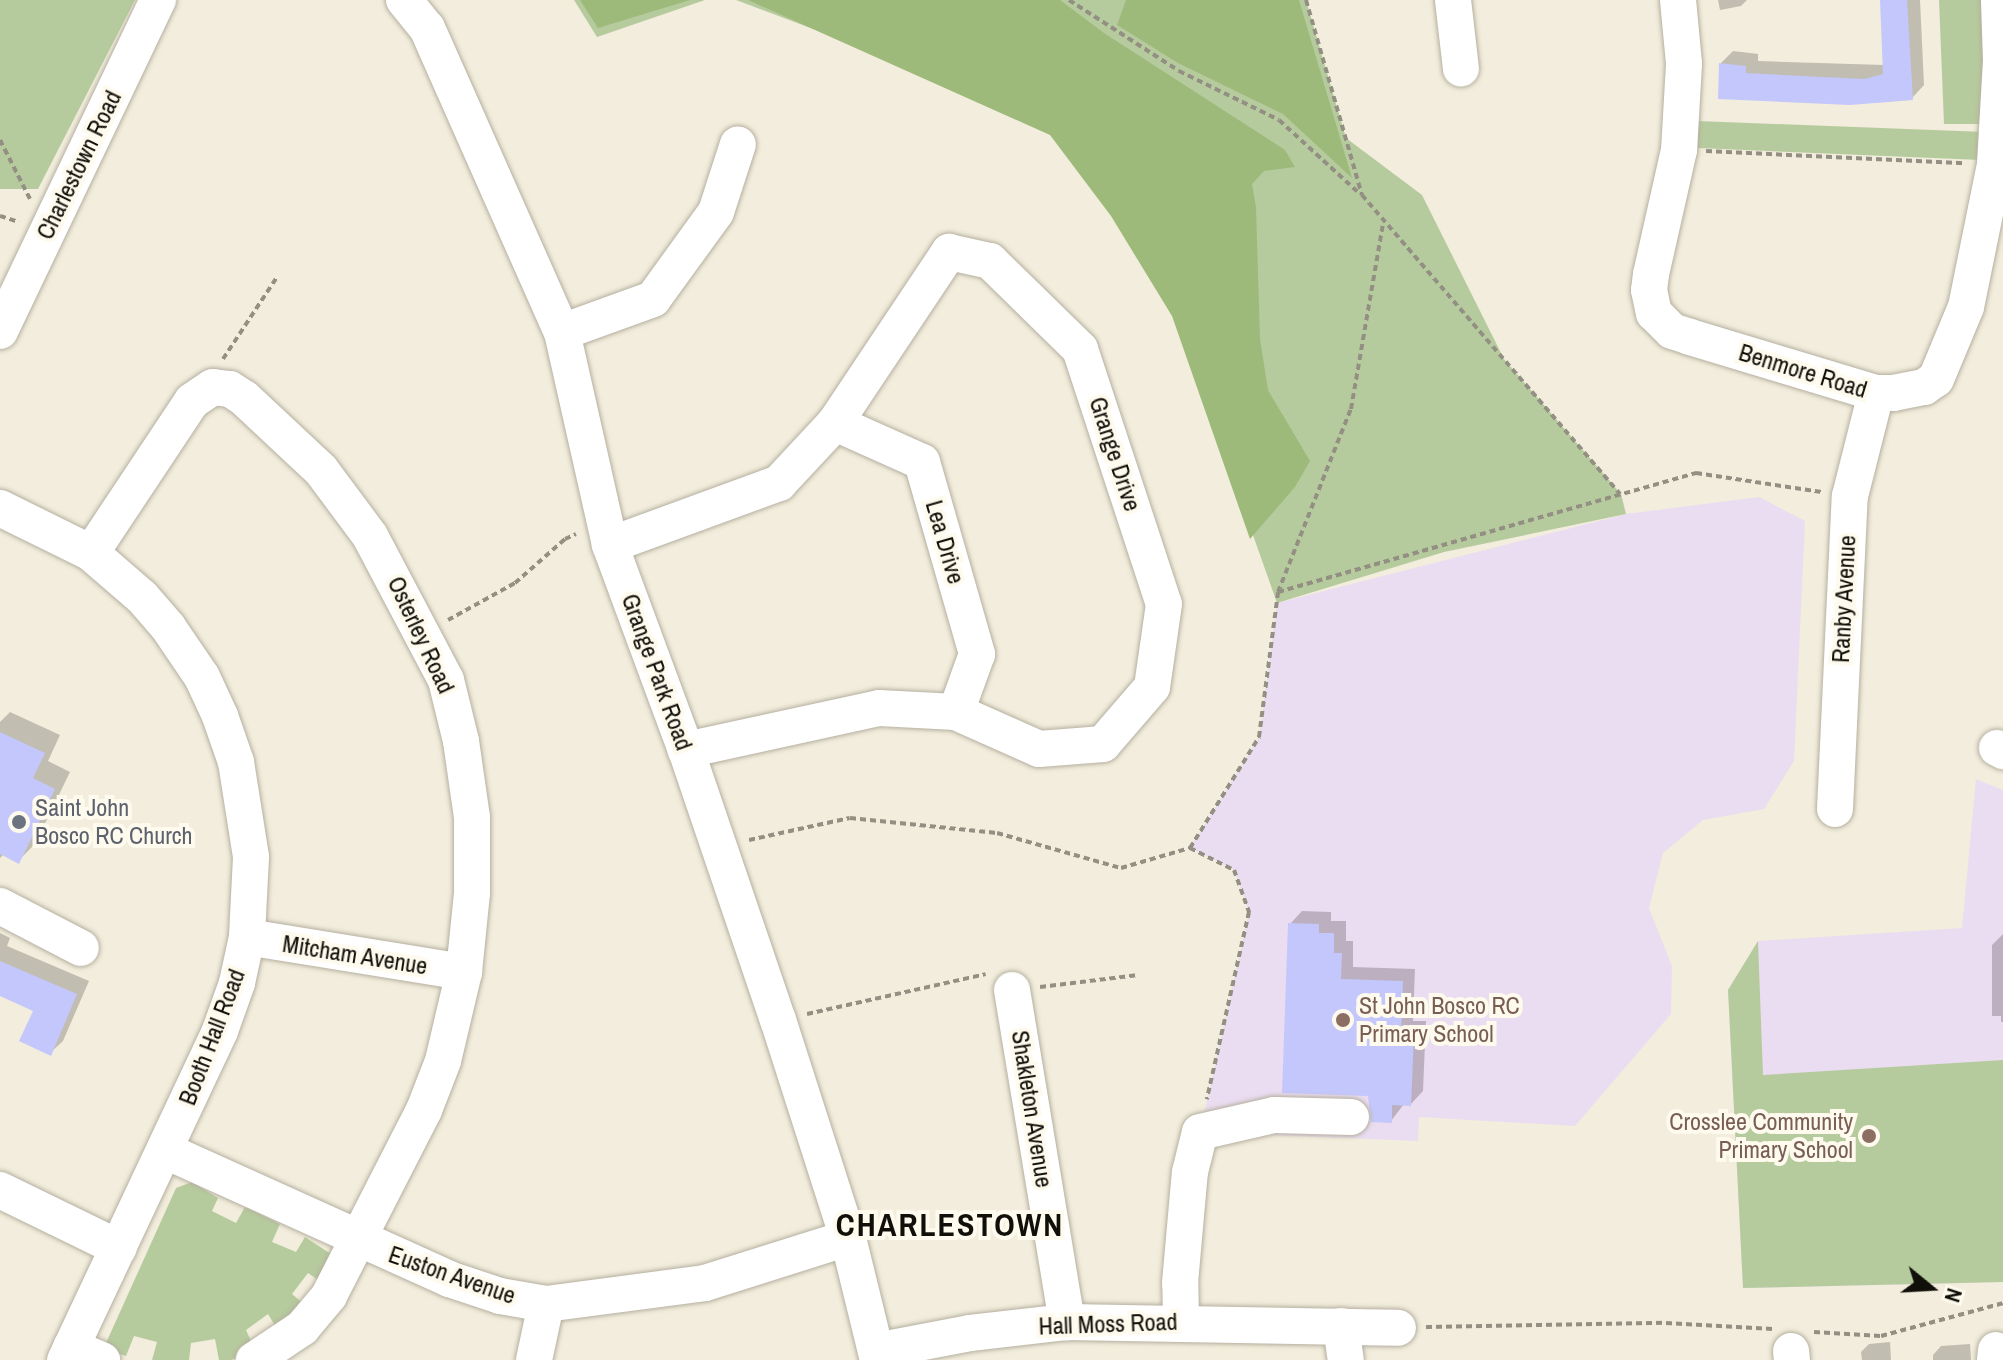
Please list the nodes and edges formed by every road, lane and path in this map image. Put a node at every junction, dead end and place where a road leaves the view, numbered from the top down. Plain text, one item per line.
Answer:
1 (158, 0) edge
2 (404, 0) edge
3 (1069, 0) edge
4 (1306, 0) edge
5 (1453, 0) edge
6 (1678, 0) edge
7 (1999, 0) edge
8 (1461, 69) dead end
9 (0, 140) edge
10 (738, 144) dead end
11 (1679, 150) junction
12 (1995, 164) junction
13 (1362, 195) junction
14 (0, 216) edge
15 (1384, 222) junction
16 (47, 231) junction
17 (277, 277) dead end
18 (0, 331) edge
19 (562, 332) junction
20 (213, 387) junction
21 (1876, 393) junction
22 (835, 423) junction
23 (1621, 494) junction
24 (1850, 496) junction
25 (0, 508) edge
26 (607, 534) junction
27 (91, 553) junction
28 (1278, 592) junction
29 (425, 633) junction
30 (956, 712) junction
31 (686, 750) junction
32 (1835, 809) dead end
33 (719, 846) junction
34 (1190, 848) junction
35 (0, 906) edge
36 (247, 937) junction
37 (81, 948) dead end
38 (464, 972) junction
39 (1138, 975) dead end
40 (1012, 990) junction
41 (778, 1020) junction
42 (1351, 1117) dead end
43 (1200, 1132) junction
44 (166, 1151) junction
45 (0, 1190) edge
46 (848, 1238) junction
47 (359, 1241) junction
48 (119, 1248) junction
49 (2003, 1303) edge
50 (546, 1304) junction
51 (1067, 1322) junction
52 (1181, 1322) junction
53 (1398, 1328) joint
54 (1344, 1343) edge
55 (1790, 1343) edge
56 (79, 1356) edge
57 (877, 1356) edge
58 (254, 1360) edge
59 (534, 1360) edge

1 - 16 street, Charlestown Road
2 - 19 street, Grange Park Road
3 - 13 path
4 - 13 path
5 - 8 street
6 - 11 street, Benmore Road
7 - 12 street, Benmore Road
9 - 16 path
10 - 19 street
11 - 12 path
11 - 21 street, Benmore Road
12 - 21 street, Benmore Road
13 - 15 path
14 - 16 path
15 - 23 path
15 - 28 path
16 - 18 street, Charlestown Road
17 - 20 path
19 - 26 street, Grange Park Road
20 - 27 street
20 - 29 street, Osterley Road
21 - 24 street, Ranby Avenue
22 - 26 street, Grange Drive
22 - 30 street, Lea Drive
22 - 30 street, Grange Drive
23 - 24 path
23 - 28 path
24 - 32 street, Ranby Avenue
25 - 27 street, Booth Hall Road
26 - 29 path
26 - 31 street, Grange Park Road
27 - 36 street, Booth Hall Road
28 - 34 path
29 - 38 street, Osterley Road
30 - 31 street, Grange Drive
31 - 33 street, Grange Park Road
33 - 34 path
33 - 41 street, Grange Park Road
34 - 43 path
35 - 37 street
36 - 38 street, Mitcham Avenue
36 - 44 street, Booth Hall Road
38 - 47 street, Osterley Road
39 - 40 path
40 - 41 path
40 - 51 street, Shakleton Avenue
41 - 46 street, Grange Park Road
42 - 43 street
43 - 52 street
44 - 47 street, Euston Avenue
44 - 48 street, Booth Hall Road
45 - 48 street
46 - 50 street, Euston Avenue
46 - 57 street, Grange Park Road
47 - 50 street, Euston Avenue
47 - 58 street, Osterley Road
48 - 56 street, Booth Hall Road
49 - 55 path
50 - 59 street
51 - 52 street, Hall Moss Road
51 - 57 street, Hall Moss Road
52 - 54 street, Hall Moss Road
53 - 54 street, Hall Moss Road
53 - 55 path

